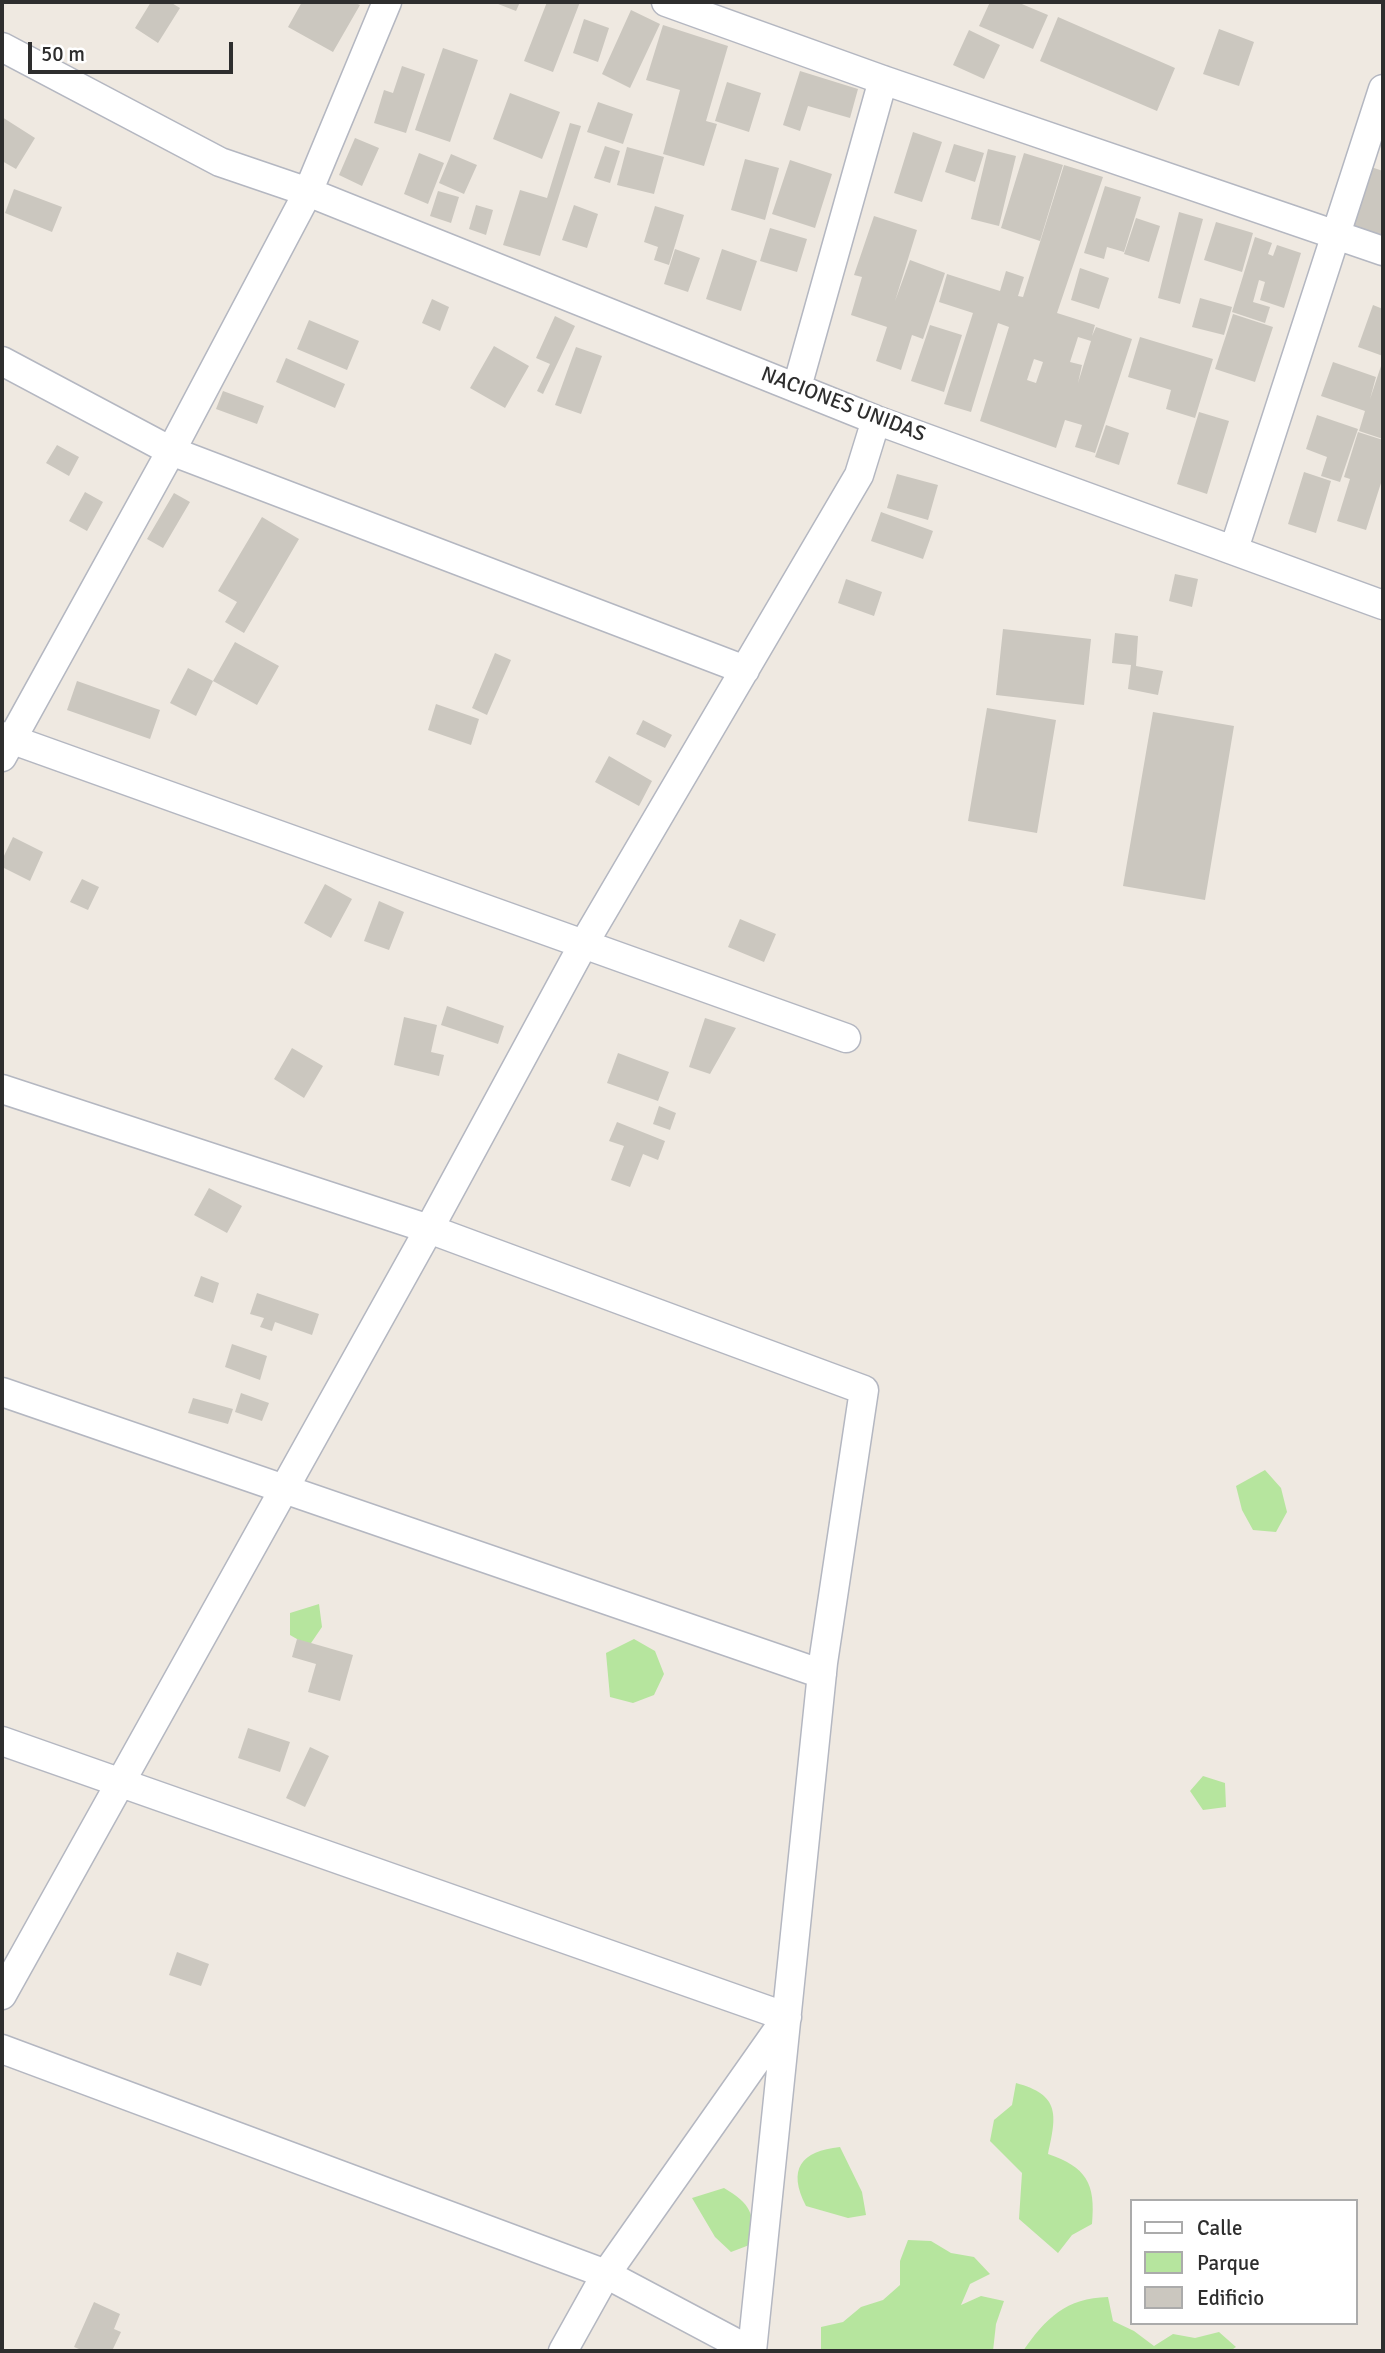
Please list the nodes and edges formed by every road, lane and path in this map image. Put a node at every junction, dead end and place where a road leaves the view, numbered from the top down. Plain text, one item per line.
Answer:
1 (387, 2) edge
2 (666, 2) edge
3 (2, 47) edge
4 (883, 80) junction
5 (1383, 89) edge
6 (308, 192) junction
7 (1336, 233) junction
8 (1383, 251) edge
9 (2, 361) edge
10 (797, 387) junction
11 (876, 420) junction
12 (171, 452) junction
13 (1234, 549) junction
14 (1383, 605) edge
15 (745, 670) junction
16 (5, 744) edge
17 (583, 945) junction
18 (846, 1038) dead end
19 (2, 1089) edge
20 (429, 1229) junction
21 (2, 1392) edge
22 (283, 1489) junction
23 (822, 1674) junction
24 (2, 1741) edge
25 (118, 1783) junction
26 (2, 1995) edge
27 (786, 2017) junction
28 (2, 2049) edge
29 (606, 2274) junction
30 (563, 2351) edge
31 (752, 2351) edge

1 - 6 street
2 - 4 street
3 - 6 street, NACIONES UNIDAS
4 - 7 street
4 - 10 street
5 - 7 street
6 - 10 street, NACIONES UNIDAS
6 - 12 street
7 - 8 street
7 - 13 street
9 - 12 street
10 - 11 street, NACIONES UNIDAS
11 - 13 street, NACIONES UNIDAS
11 - 15 street
12 - 15 street
12 - 16 street
13 - 14 street, NACIONES UNIDAS
15 - 17 street
16 - 17 street
17 - 18 street
17 - 20 street
19 - 20 street
20 - 22 street
20 - 23 street
21 - 22 street
22 - 23 street
22 - 25 street
23 - 27 street
24 - 25 street
25 - 26 street
25 - 27 street
27 - 29 street
27 - 31 street
28 - 29 street
29 - 30 street
29 - 31 street

